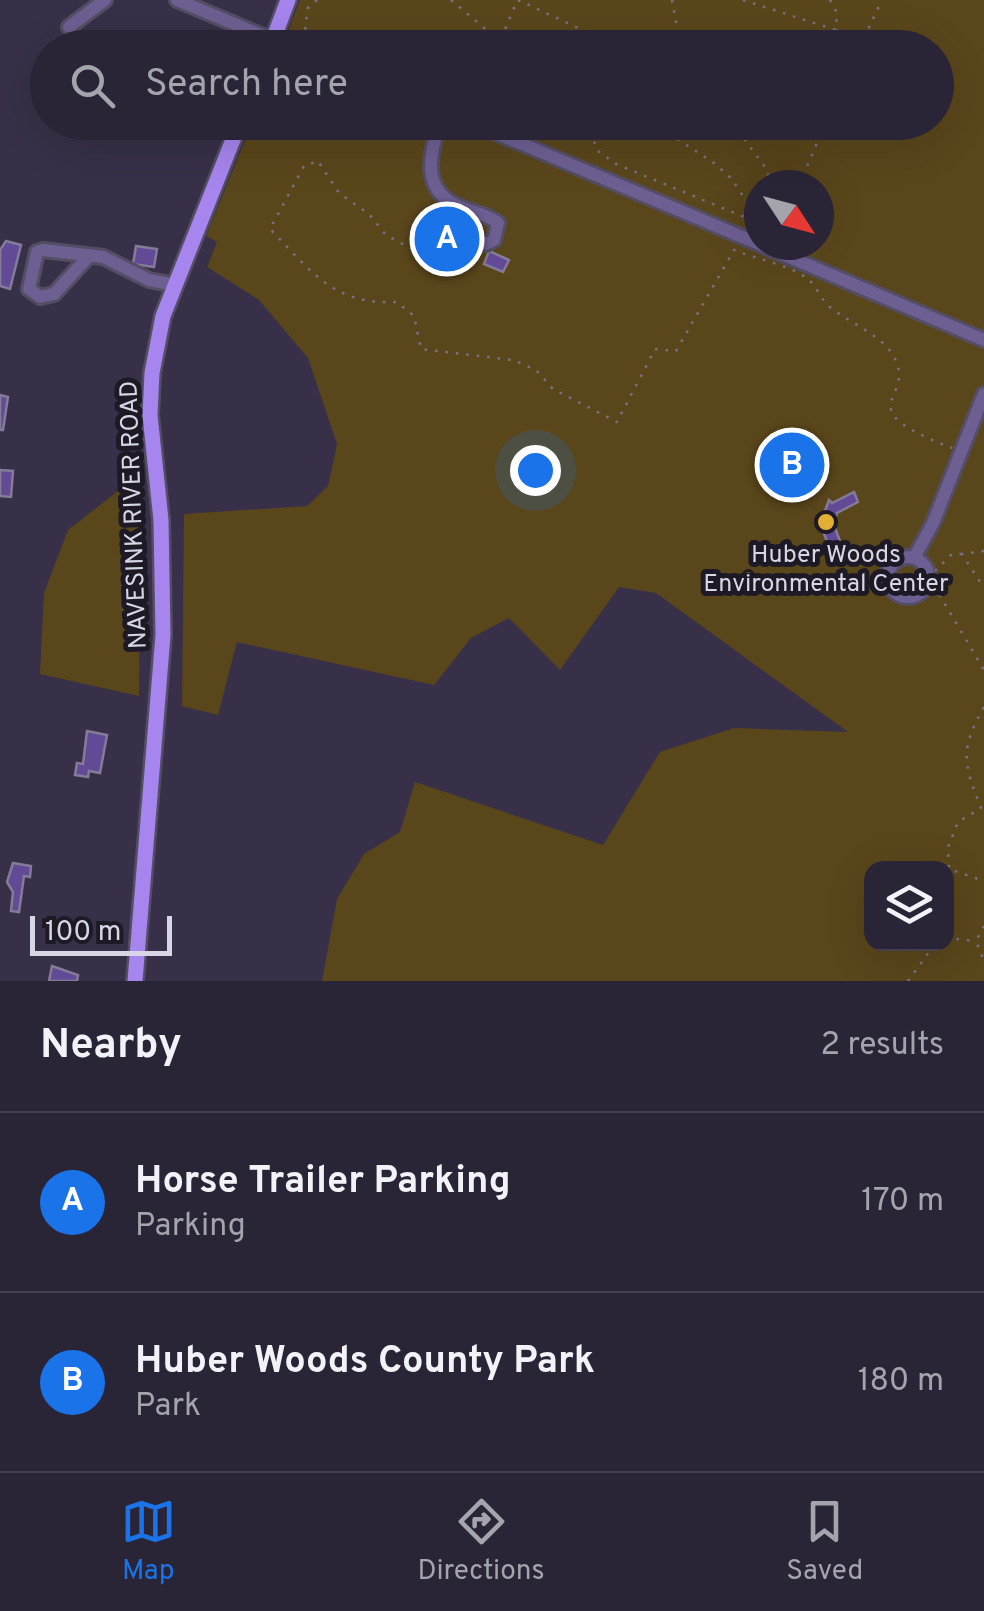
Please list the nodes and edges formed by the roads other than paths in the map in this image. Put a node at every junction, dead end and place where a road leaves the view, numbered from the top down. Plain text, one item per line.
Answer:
1 (105, 0) edge
2 (177, 0) edge
3 (288, 0) edge
4 (69, 27) dead end
5 (242, 30) edge
6 (277, 30) edge
7 (233, 140) edge
8 (436, 140) edge
9 (513, 140) edge
10 (455, 205) junction
11 (744, 237) edge
12 (89, 256) junction
13 (797, 260) edge
14 (175, 286) junction
15 (984, 340) edge
16 (984, 394) edge
17 (914, 558) junction
18 (135, 981) edge

1 - 4 street
2 - 5 street
3 - 6 main road
7 - 14 main road, NAVESINK RIVER ROAD
8 - 10 street
9 - 11 street
10 - 10 street
12 - 12 street
12 - 14 street
13 - 15 street
14 - 18 main road, NAVESINK RIVER ROAD
16 - 17 street
17 - 17 street

